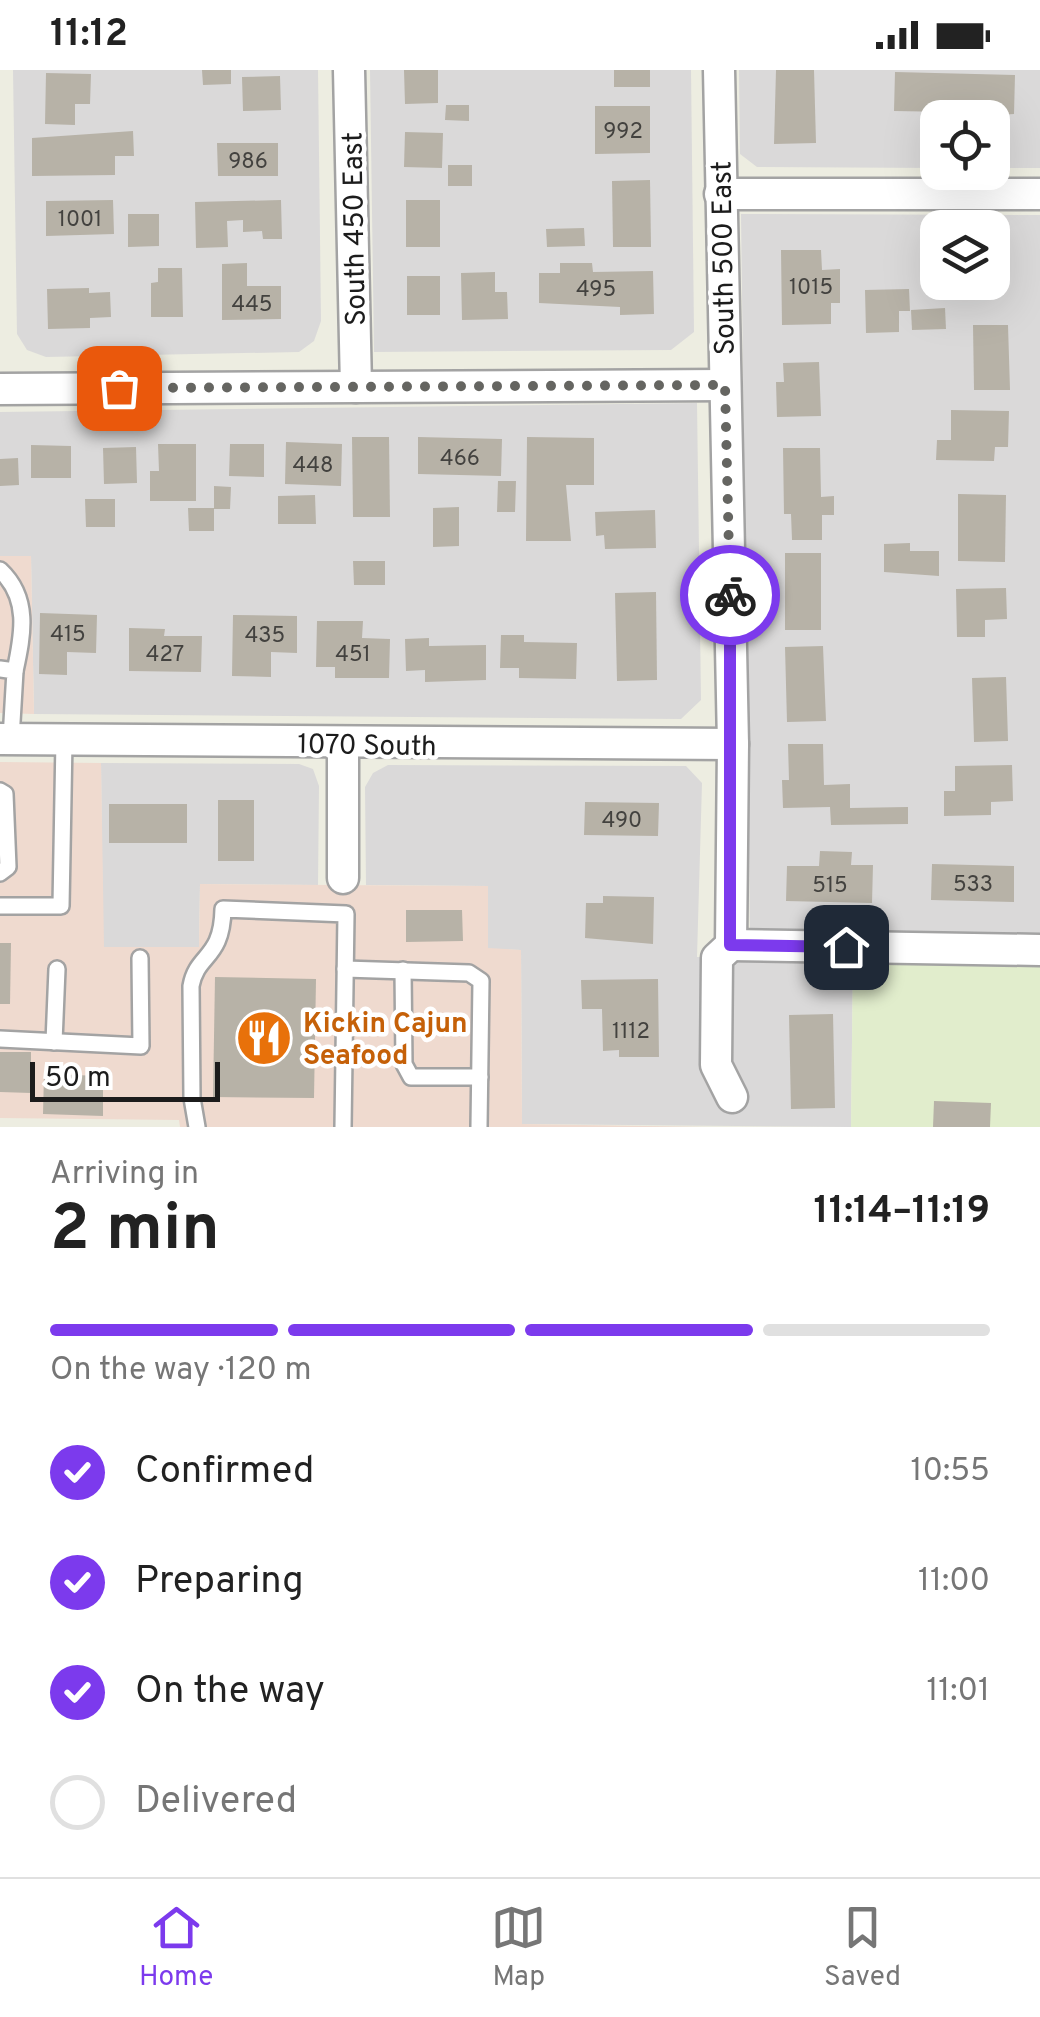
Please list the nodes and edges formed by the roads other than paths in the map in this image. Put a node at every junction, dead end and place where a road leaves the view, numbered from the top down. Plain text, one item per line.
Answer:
1 (349, 70) edge
2 (719, 70) edge
3 (720, 194) junction
4 (1040, 194) edge
5 (725, 385) junction
6 (356, 388) junction
7 (0, 389) edge
8 (0, 570) edge
9 (8, 670) edge
10 (6, 739) edge
11 (64, 740) junction
12 (343, 743) junction
13 (734, 744) junction
14 (0, 792) edge
15 (0, 873) edge
16 (342, 878) dead end
17 (0, 906) edge
18 (730, 945) junction
19 (1040, 950) edge
20 (140, 958) dead end
21 (57, 969) dead end
22 (345, 969) junction
23 (403, 970) junction
24 (0, 1039) edge
25 (54, 1042) junction
26 (480, 1077) junction
27 (732, 1097) dead end
28 (197, 1127) edge
29 (344, 1127) edge
30 (479, 1127) edge

1 - 6 street, South 450 East
2 - 3 street, South 500 East
3 - 4 street
3 - 5 street, South 500 East
5 - 6 street
5 - 13 street, South 500 East
6 - 7 street
8 - 9 lane
9 - 10 lane
10 - 11 street, 1070 South
11 - 12 street, 1070 South
11 - 17 lane
12 - 13 street, 1070 South
12 - 16 street
13 - 18 street, South 500 East
14 - 15 lane
18 - 19 street
18 - 27 street, South 500 East
20 - 25 lane
21 - 25 lane
22 - 23 lane
22 - 28 lane
22 - 29 lane
23 - 26 lane
23 - 26 lane
24 - 25 lane
26 - 30 lane

